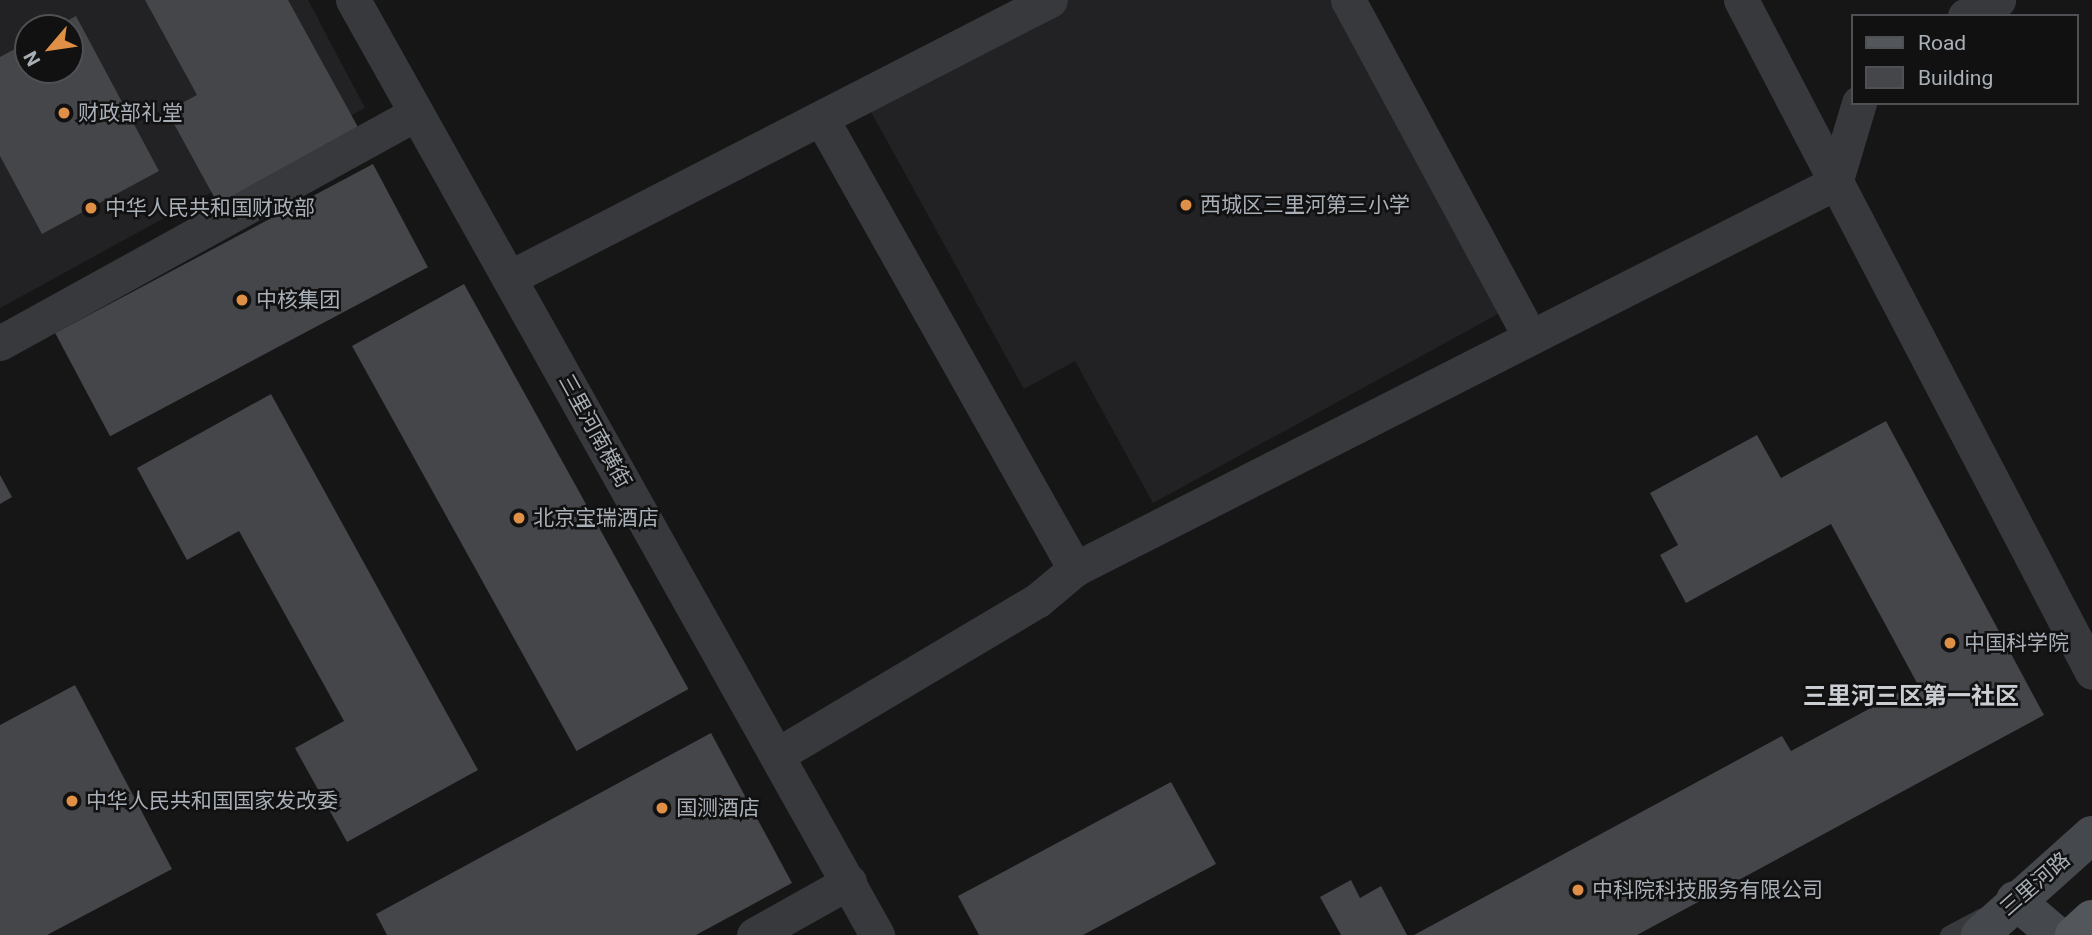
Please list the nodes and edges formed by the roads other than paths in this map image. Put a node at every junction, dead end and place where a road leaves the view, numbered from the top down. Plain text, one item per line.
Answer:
1 (353, 0) edge
2 (1050, 0) edge
3 (1348, 0) edge
4 (1741, 0) edge
5 (1998, 0) edge
6 (1969, 14) edge
7 (1858, 105) edge
8 (415, 114) junction
9 (821, 118) junction
10 (1835, 183) junction
11 (509, 278) junction
12 (1530, 337) junction
13 (0, 343) edge
14 (1075, 569) junction
15 (2092, 673) edge
16 (777, 755) junction
17 (2092, 835) edge
18 (849, 882) junction
19 (2015, 900) junction
20 (2092, 919) edge
21 (754, 935) edge
22 (877, 935) edge
23 (1949, 935) edge
24 (1980, 935) edge
25 (2056, 935) edge
26 (2074, 935) edge

1 - 8 street, 三里河南横街
2 - 9 street
3 - 12 street
4 - 10 street
5 - 6 street
7 - 10 street
8 - 11 street, 三里河南横街
8 - 13 street
9 - 11 street
9 - 14 street
10 - 12 street
10 - 15 street
11 - 16 street, 三里河南横街
12 - 14 street
14 - 16 street
16 - 18 street, 三里河南横街
17 - 19 main road, 三里河路
18 - 21 street
18 - 22 street, 三里河南横街
19 - 23 lane
19 - 24 main road, 三里河路
19 - 25 main road
20 - 26 main road

